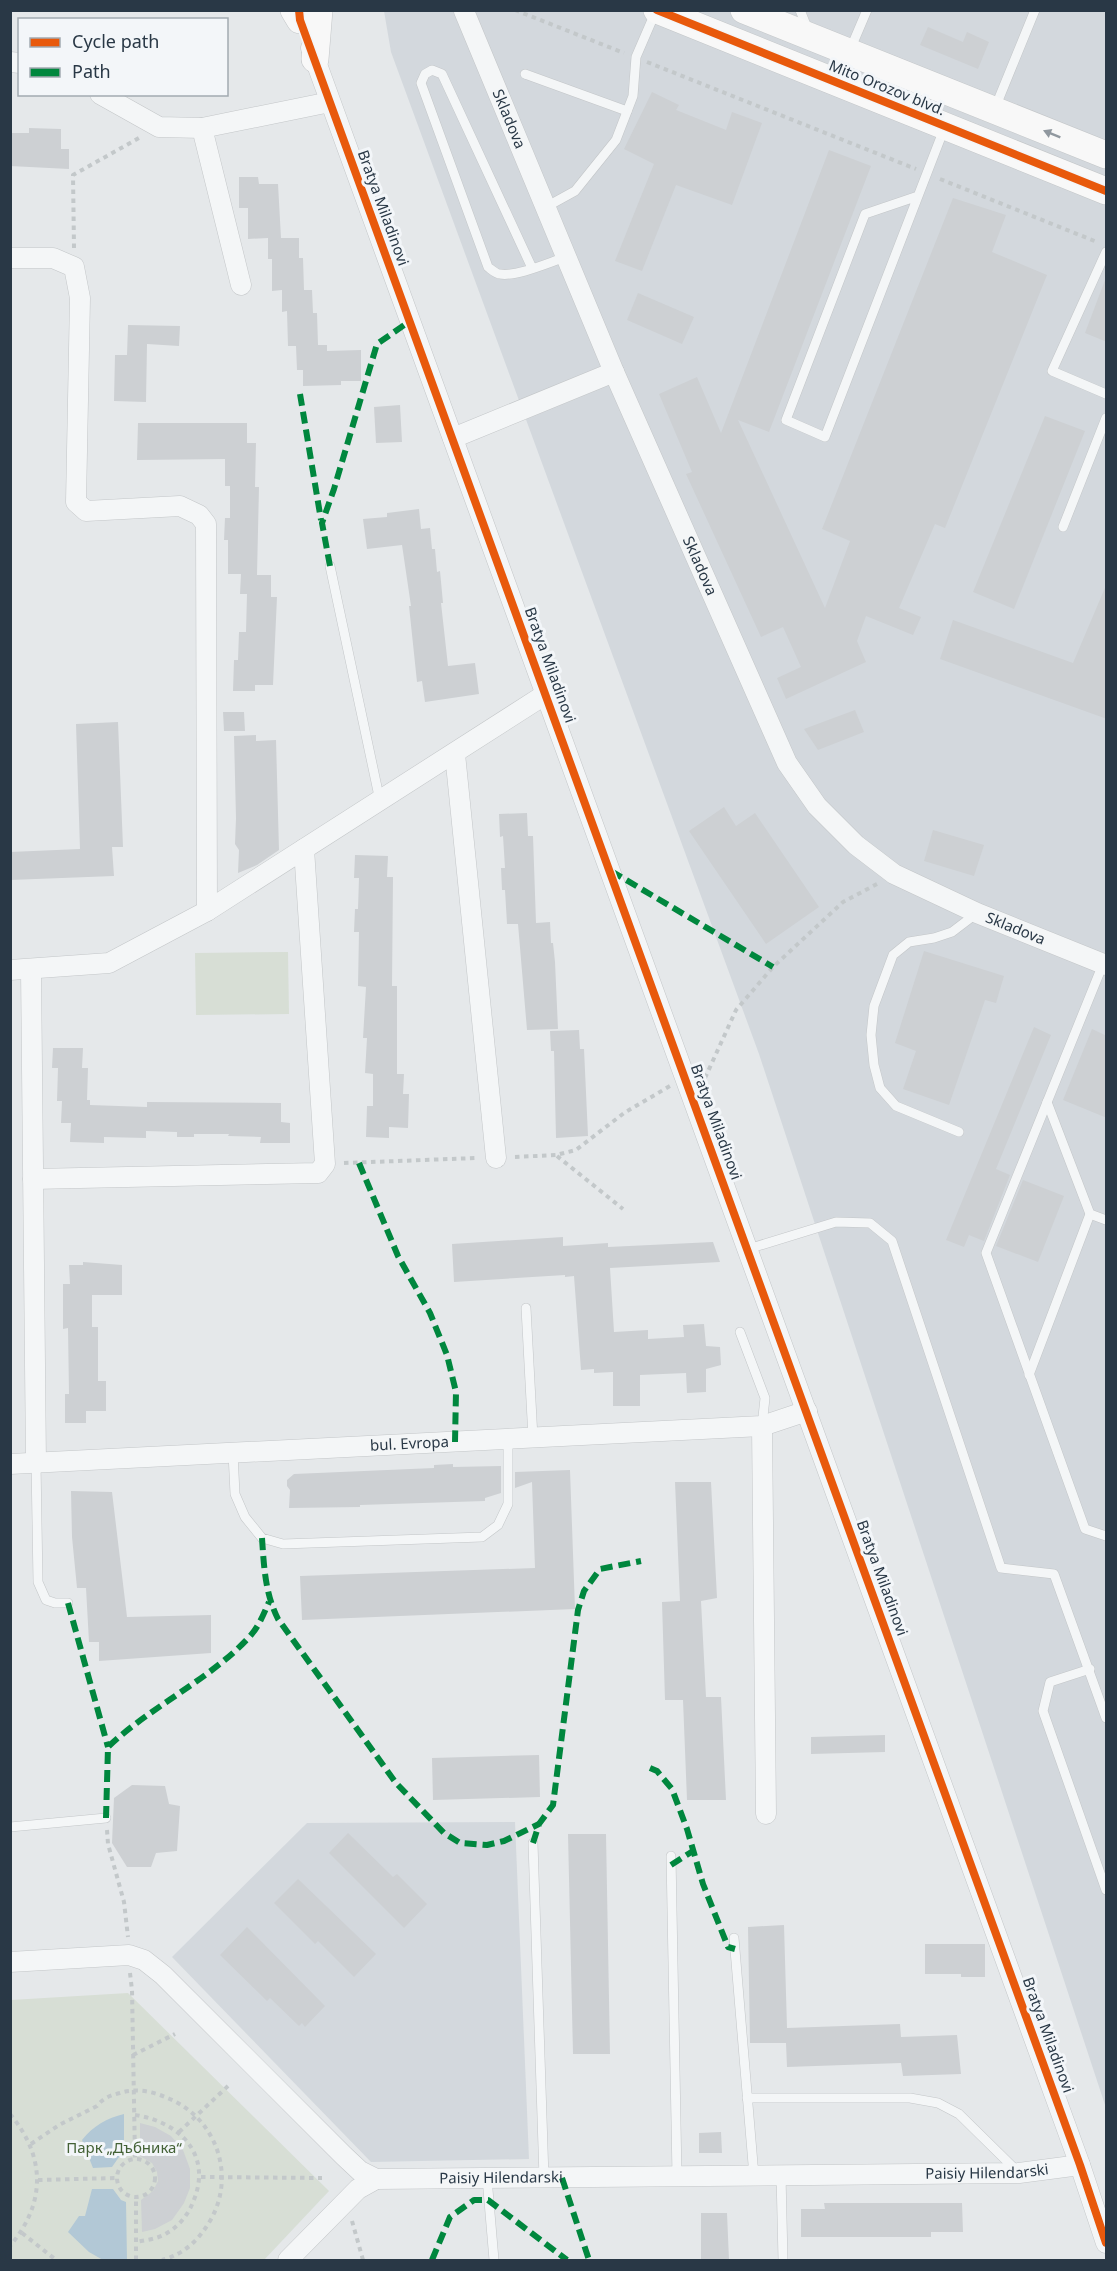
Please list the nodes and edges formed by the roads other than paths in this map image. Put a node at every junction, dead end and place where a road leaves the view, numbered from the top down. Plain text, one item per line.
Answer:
1 (656, 10) edge
2 (744, 10) edge
3 (800, 10) edge
4 (867, 10) edge
5 (1035, 10) edge
6 (464, 11) edge
7 (303, 13) edge
8 (811, 37) junction
9 (849, 52) junction
10 (315, 59) joint
11 (525, 74) dead end
12 (104, 96) edge
13 (330, 102) junction
14 (994, 110) junction
15 (627, 111) junction
16 (945, 126) junction
17 (202, 128) junction
18 (1107, 155) edge
19 (1107, 191) edge
20 (918, 196) junction
21 (546, 207) junction
22 (1104, 248) edge
23 (566, 257) junction
24 (10, 258) edge
25 (532, 268) junction
26 (241, 285) dead end
27 (614, 372) junction
28 (1107, 394) edge
29 (1107, 418) edge
30 (453, 438) junction
31 (1063, 527) dead end
32 (330, 566) dead end
33 (546, 694) junction
34 (455, 754) junction
35 (380, 801) junction
36 (304, 849) junction
37 (207, 911) junction
38 (976, 914) junction
39 (1105, 965) edge
40 (31, 969) junction
41 (10, 970) edge
42 (1047, 1101) junction
43 (959, 1132) dead end
44 (496, 1158) dead end
45 (33, 1179) junction
46 (1090, 1214) junction
47 (1107, 1220) edge
48 (748, 1249) junction
49 (526, 1308) dead end
50 (740, 1332) dead end
51 (1029, 1375) junction
52 (807, 1411) junction
53 (762, 1426) junction
54 (533, 1438) junction
55 (508, 1439) junction
56 (233, 1453) junction
57 (36, 1462) junction
58 (10, 1464) edge
59 (1107, 1536) edge
60 (68, 1603) dead end
61 (1090, 1669) junction
62 (1107, 1718) edge
63 (766, 1814) dead end
64 (106, 1818) road end
65 (10, 1827) edge
66 (533, 1843) dead end
67 (671, 1856) dead end
68 (1107, 1890) edge
69 (734, 1938) dead end
70 (10, 1962) edge
71 (747, 2098) junction
72 (1080, 2165) junction
73 (1019, 2173) junction
74 (781, 2175) junction
75 (677, 2176) junction
76 (754, 2176) junction
77 (486, 2178) junction
78 (544, 2178) junction
79 (376, 2179) junction
80 (1107, 2243) edge
81 (288, 2260) edge
82 (494, 2260) edge
83 (783, 2260) edge

1 - 15 lane
1 - 16 main road, Mito Orozov blvd.
2 - 8 main road, Mito Orozov blvd.
3 - 8 lane
4 - 9 lane
5 - 14 lane
6 - 21 street, Skladova
7 - 10 main road
8 - 9 main road, Mito Orozov blvd.
9 - 14 main road, Mito Orozov blvd.
10 - 13 street, Bratya Miladinovi
11 - 15 lane
12 - 17 street
13 - 17 street
13 - 30 street, Bratya Miladinovi
18 -> 14 main road, Mito Orozov blvd.
15 - 21 lane
16 - 19 main road, Mito Orozov blvd.
16 - 20 lane
17 - 26 street
20 - 20 lane
21 - 23 street, Skladova
22 - 28 lane
23 - 25 lane
23 - 27 street, Skladova
24 - 37 street
25 - 25 lane
27 - 30 street
27 - 38 street, Skladova
29 - 31 lane
30 - 33 street, Bratya Miladinovi
32 - 35 lane
33 - 34 street
33 - 48 street, Bratya Miladinovi
34 - 35 street
34 - 44 street
35 - 36 street
36 - 37 street
36 - 45 street
37 - 40 street
38 - 39 street, Skladova
38 - 43 lane
39 - 42 lane
40 - 41 street
40 - 45 street
42 - 46 lane
42 - 51 lane
45 - 57 street
46 - 47 lane
46 - 51 lane
48 - 52 street, Bratya Miladinovi
48 - 61 lane
49 - 54 lane
50 - 53 lane
51 - 59 lane
52 - 53 street, bul. Evropa
52 - 72 street, Bratya Miladinovi
53 - 54 street, bul. Evropa
53 - 63 street
54 - 55 street, bul. Evropa
55 - 56 street, bul. Evropa
55 - 56 lane
56 - 57 street, bul. Evropa
57 - 58 street, bul. Evropa
57 - 60 lane
61 - 62 lane
61 - 68 lane
64 - 65 lane
66 - 78 lane
67 - 75 lane
69 - 71 lane
70 - 79 street
71 - 73 lane
71 - 76 lane
72 - 73 street, Paisiy Hilendarski
72 - 80 street, Bratya Miladinovi
73 - 74 street, Paisiy Hilendarski
74 - 76 street, Paisiy Hilendarski
74 - 83 lane
75 - 76 street, Paisiy Hilendarski
75 - 78 street, Paisiy Hilendarski
77 - 78 street, Paisiy Hilendarski
77 - 79 street, Paisiy Hilendarski
77 - 82 lane
79 - 81 street

